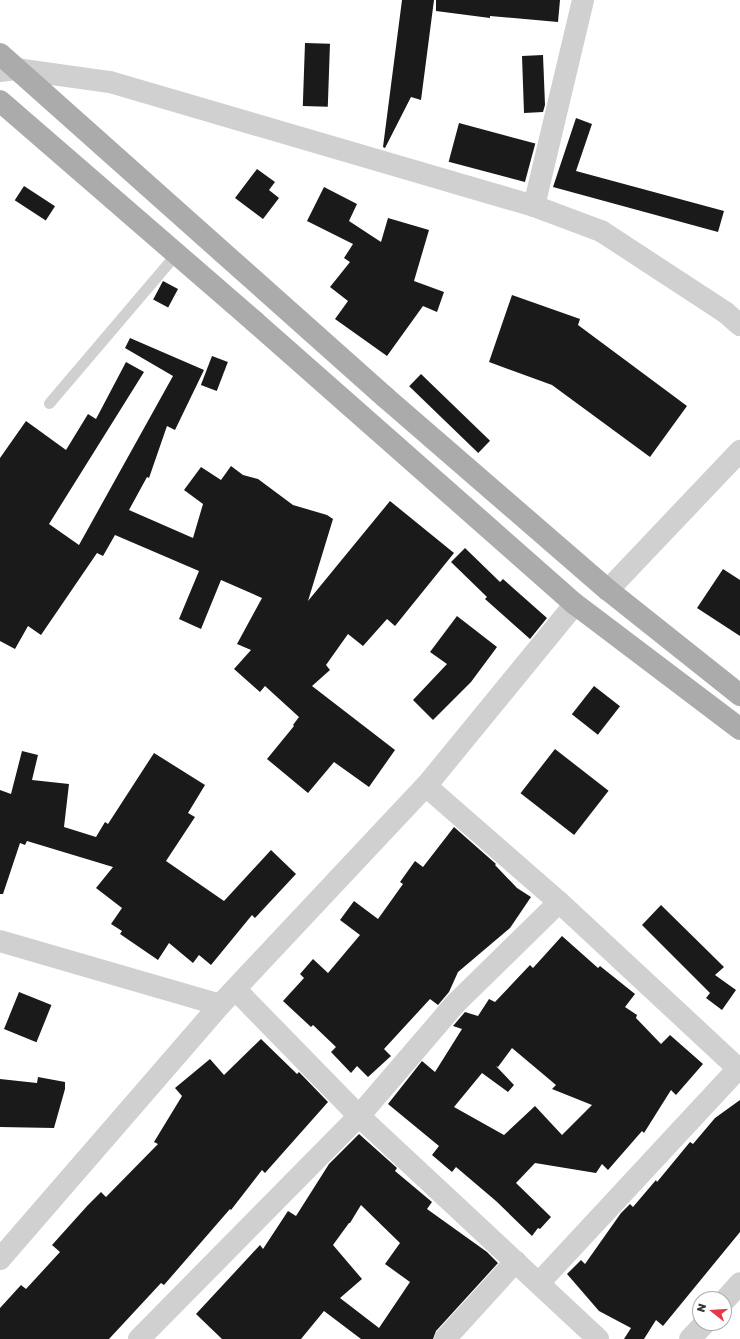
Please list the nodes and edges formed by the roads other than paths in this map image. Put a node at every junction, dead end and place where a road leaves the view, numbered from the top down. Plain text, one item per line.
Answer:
1 (583, 0) edge
2 (0, 54) edge
3 (8, 70) edge
4 (0, 101) edge
5 (534, 206) junction
6 (176, 254) junction
7 (740, 325) edge
8 (48, 403) dead end
9 (740, 451) edge
10 (608, 590) junction
11 (575, 604) junction
12 (740, 695) edge
13 (740, 729) edge
14 (426, 786) junction
15 (559, 902) junction
16 (0, 941) edge
17 (235, 989) junction
18 (220, 1006) junction
19 (739, 1070) edge
20 (359, 1116) junction
21 (0, 1259) edge
22 (516, 1261) junction
23 (539, 1283) junction
24 (740, 1283) edge
25 (732, 1292) edge
26 (698, 1331) edge
27 (139, 1339) edge
28 (445, 1339) edge
29 (598, 1339) edge
30 (690, 1339) edge

1 - 5 street
2 - 3 main road
3 - 5 street
3 - 10 main road
4 - 6 main road
5 - 7 street
6 - 8 lane
6 - 11 main road
9 - 10 street
10 - 12 main road
11 - 13 main road
11 - 14 street
14 - 15 street
14 - 17 street
15 - 19 street
15 - 20 street
16 - 18 street
17 - 18 street
17 - 20 street
18 - 21 street
19 - 23 street
20 - 22 street
20 - 27 street
22 - 23 street
22 - 28 street
23 - 29 street
24 - 25 street
26 - 30 street

